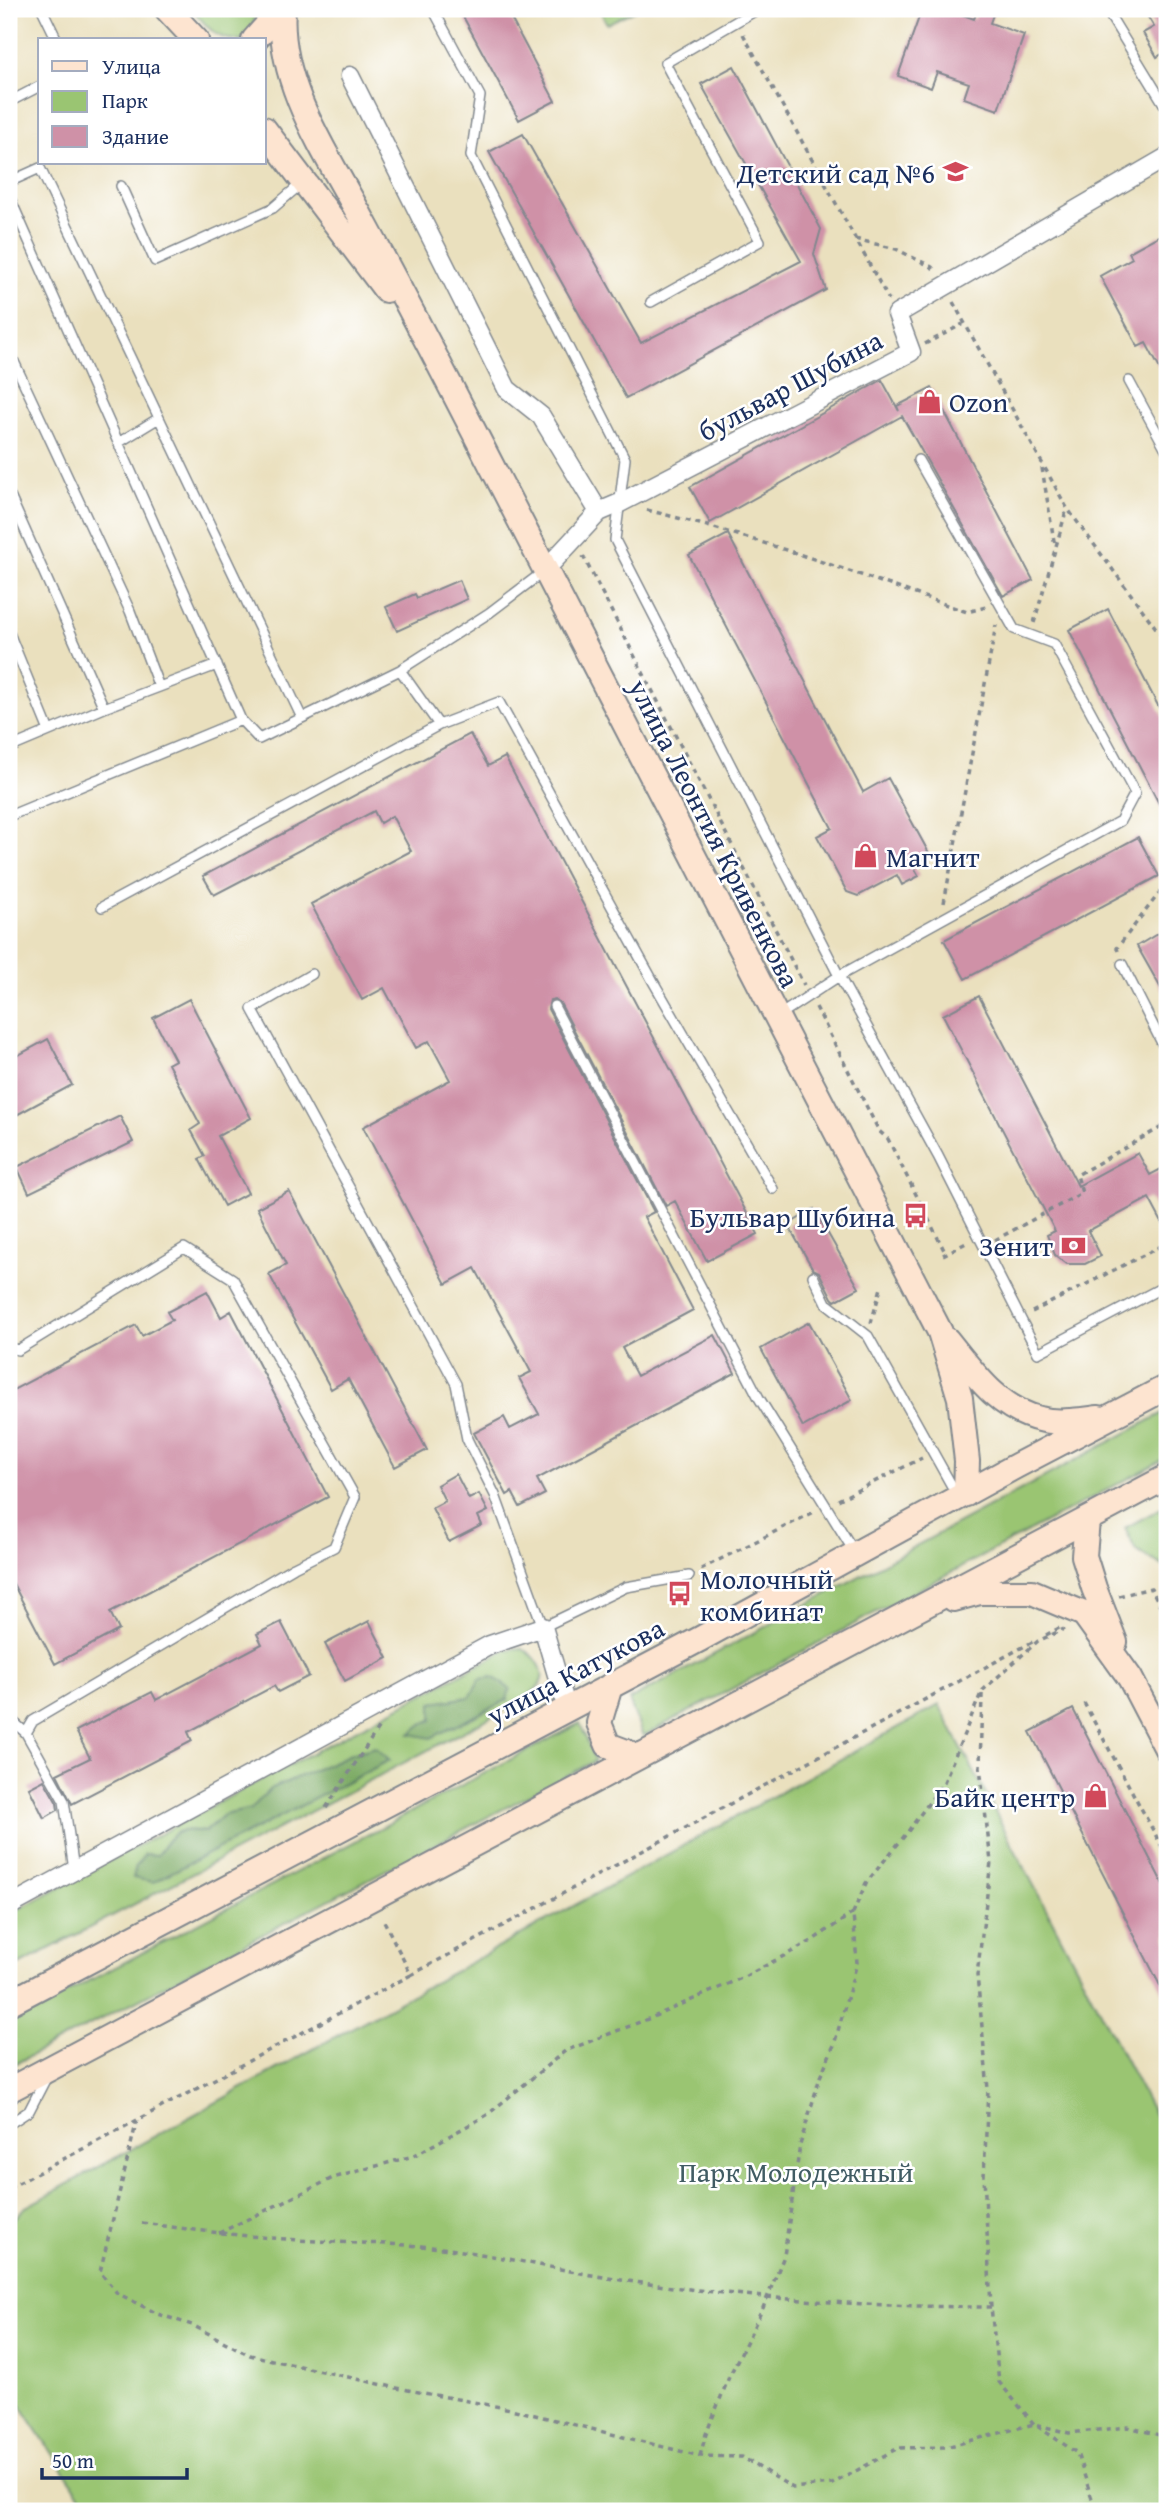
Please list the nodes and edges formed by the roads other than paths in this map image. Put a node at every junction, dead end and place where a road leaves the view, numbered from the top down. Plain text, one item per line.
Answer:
1 (42, 9) edge
2 (167, 9) edge
3 (277, 9) edge
4 (283, 9) edge
5 (433, 9) edge
6 (758, 9) edge
7 (1106, 9) edge
8 (191, 37) edge
9 (56, 38) edge
10 (256, 38) edge
11 (350, 76) dead end
12 (38, 87) edge
13 (9, 102) edge
14 (1167, 109) edge
15 (266, 132) edge
16 (1167, 157) edge
17 (304, 180) junction
18 (9, 182) edge
19 (121, 186) dead end
20 (9, 196) edge
21 (651, 302) dead end
22 (9, 351) edge
23 (438, 362) junction
24 (1129, 381) dead end
25 (159, 418) junction
26 (118, 443) junction
27 (1167, 451) edge
28 (918, 460) dead end
29 (9, 494) edge
30 (620, 503) junction
31 (599, 512) junction
32 (545, 570) junction
33 (9, 633) edge
34 (217, 665) junction
35 (400, 670) junction
36 (159, 687) junction
37 (104, 708) junction
38 (302, 718) junction
39 (241, 720) junction
40 (439, 725) junction
41 (49, 731) junction
42 (9, 748) edge
43 (9, 816) edge
44 (102, 907) dead end
45 (1122, 964) road end
46 (312, 974) dead end
47 (839, 976) junction
48 (554, 1006) dead end
49 (777, 1017) junction
50 (1167, 1053) edge
51 (773, 1189) dead end
52 (813, 1276) dead end
53 (1167, 1285) edge
54 (940, 1332) junction
55 (9, 1348) edge
56 (1167, 1387) edge
57 (1110, 1417) junction
58 (1167, 1477) edge
59 (962, 1496) junction
60 (1087, 1520) junction
61 (856, 1554) junction
62 (688, 1576) road end
63 (1091, 1608) junction
64 (916, 1609) junction
65 (543, 1628) junction
66 (610, 1686) junction
67 (567, 1709) junction
68 (9, 1718) edge
69 (26, 1733) junction
70 (1167, 1749) edge
71 (637, 1756) junction
72 (74, 1870) junction
73 (9, 1906) edge
74 (13, 1998) edge
75 (52, 2067) junction
76 (9, 2090) edge
77 (9, 2124) edge

1 - 9 lane
2 - 8 main road
3 - 10 main road
4 - 23 main road, улица Леонтия Кривенкова
5 - 30 lane
6 - 21 lane
7 - 14 lane
11 - 31 street
12 - 13 lane
15 - 17 main road, улица Леонтия Кривенкова
16 - 30 street, бульвар Шубина
17 - 19 lane
17 - 23 main road, улица Леонтия Кривенкова
18 - 25 lane
20 - 26 lane
22 - 36 lane
23 - 32 main road, улица Леонтия Кривенкова
24 - 27 lane
25 - 26 lane
25 - 38 lane
26 - 34 lane
28 - 47 lane
29 - 37 lane
30 - 31 street, бульвар Шубина
30 - 47 lane
31 - 32 street, бульвар Шубина
32 - 35 lane
32 - 49 main road, улица Леонтия Кривенкова
33 - 41 lane
34 - 36 lane
34 - 39 lane
35 - 38 lane
35 - 40 lane
36 - 37 lane
37 - 41 lane
38 - 39 lane
39 - 43 lane
40 - 44 lane
40 - 51 lane
41 - 42 lane
45 - 50 lane
46 - 65 lane
47 - 49 lane
47 - 53 lane
48 - 61 lane
49 - 54 main road, улица Леонтия Кривенкова
52 - 59 lane
54 - 57 main road
54 - 59 main road
55 - 69 lane
56 - 57 main road, улица Катукова
57 - 59 main road, улица Катукова
58 - 60 main road
59 - 61 main road, улица Катукова
60 - 63 main road
60 - 64 main road
61 - 66 main road, улица Катукова
62 - 65 lane
63 - 64 main road
63 - 70 main road
64 - 71 main road
65 - 67 street
65 - 72 street
66 - 67 main road, улица Катукова
66 - 71 main road
67 - 74 main road, улица Катукова
68 - 69 lane
69 - 72 lane
71 - 75 main road
72 - 73 street
75 - 76 main road
75 - 77 lane

